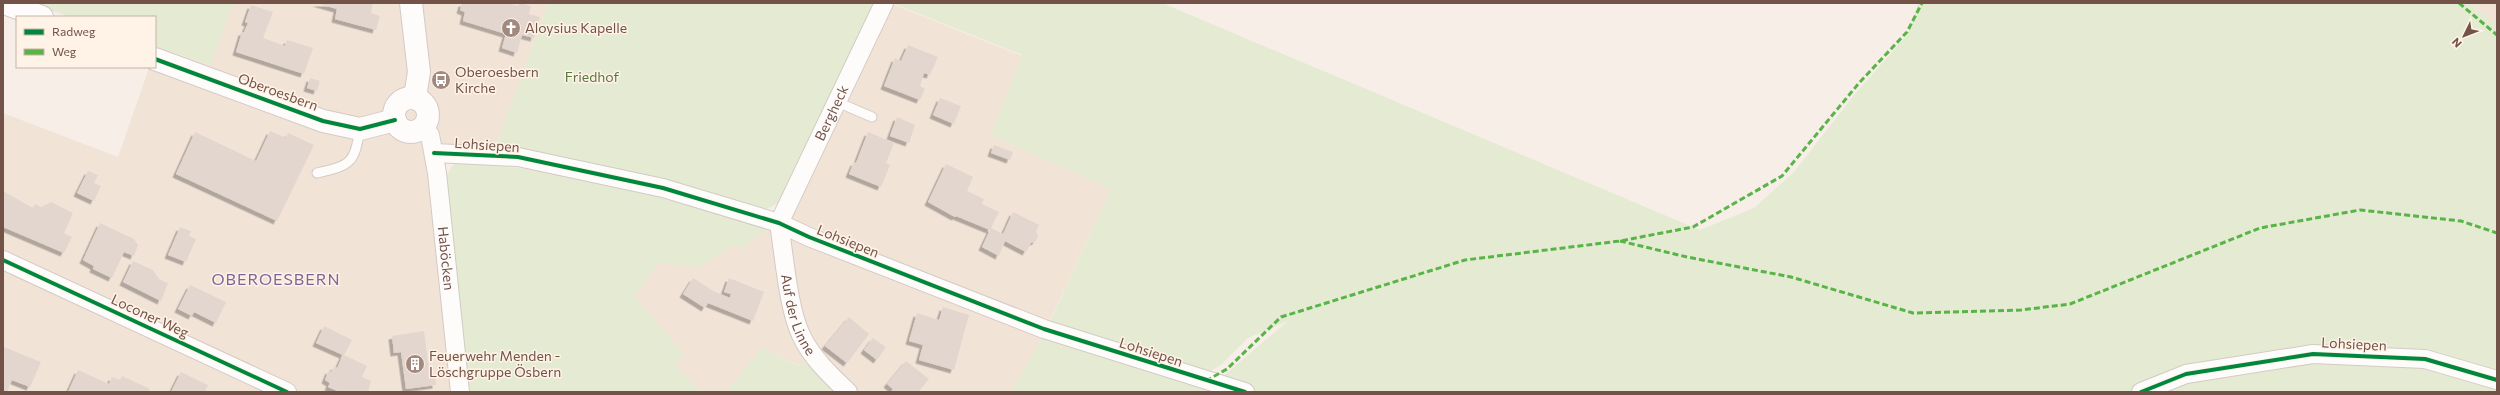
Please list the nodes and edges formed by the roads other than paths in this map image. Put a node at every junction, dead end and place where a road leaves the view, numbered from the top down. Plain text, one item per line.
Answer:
1 (4, 3) edge
2 (411, 3) edge
3 (884, 3) edge
4 (39, 16) edge
5 (156, 59) edge
6 (415, 97) junction
7 (837, 102) junction
8 (872, 117) dead end
9 (395, 120) junction
10 (423, 127) junction
11 (360, 129) junction
12 (434, 153) junction
13 (317, 173) dead end
14 (779, 223) junction
15 (3, 260) edge
16 (2497, 380) edge
17 (287, 392) edge
18 (460, 392) edge
19 (848, 392) edge
20 (1245, 392) edge
21 (2141, 392) edge

1 - 4 street
2 - 6 street
3 - 7 street, Bergheck
5 - 11 street, Oberoesbern
6 - 9 street
6 - 10 street
7 - 8 lane
7 - 14 street, Bergheck
9 - 10 street
9 - 11 street, Oberoesbern
10 - 12 street, Haböcken
11 - 13 lane
12 - 14 street, Lohsiepen
12 - 18 street, Haböcken
14 - 19 street, Auf der Linne
14 - 20 street, Lohsiepen
15 - 17 street, Loconer Weg
16 - 21 street, Lohsiepen

